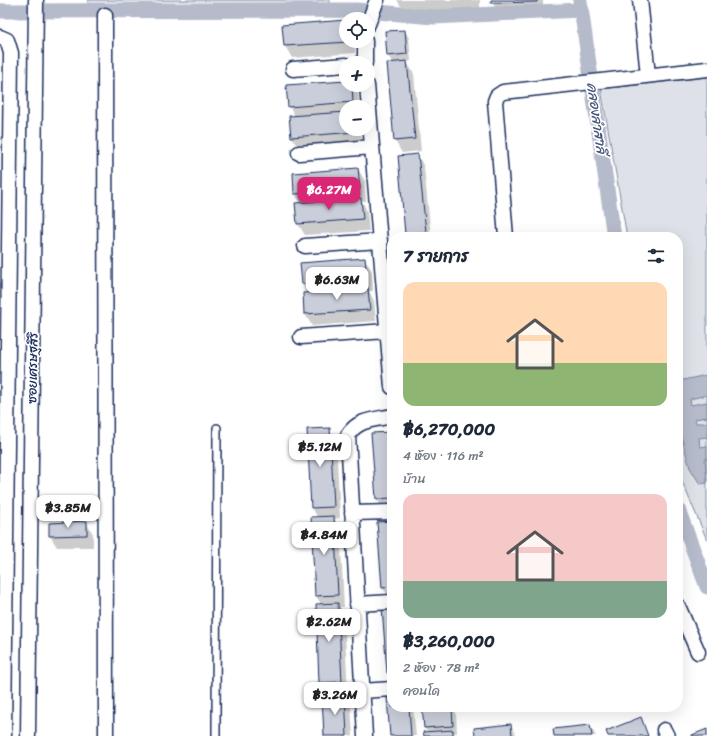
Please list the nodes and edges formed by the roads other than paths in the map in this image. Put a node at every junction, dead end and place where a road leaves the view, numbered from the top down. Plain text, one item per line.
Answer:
1 (36, 0) edge
2 (378, 0) edge
3 (640, 0) edge
4 (373, 12) edge
5 (105, 15) dead end
6 (0, 37) edge
7 (339, 66) edge
8 (293, 69) dead end
9 (707, 69) edge
10 (648, 76) junction
11 (368, 92) edge
12 (372, 147) junction
13 (299, 153) dead end
14 (506, 232) edge
15 (380, 241) junction
16 (305, 246) dead end
17 (387, 331) joint
18 (301, 337) dead end
19 (387, 417) edge
20 (217, 428) dead end
21 (4, 456) edge
22 (387, 512) edge
23 (352, 513) junction
24 (3, 543) edge
25 (387, 602) edge
26 (357, 604) junction
27 (683, 618) edge
28 (698, 652) dead end
29 (387, 690) edge
30 (362, 691) junction
31 (4, 736) edge
32 (28, 736) edge
33 (106, 736) edge
34 (216, 736) edge
35 (365, 736) edge

1 - 32 street, ซอยเศรษฐสิริ
2 - 4 street
3 - 10 street
5 - 33 street
6 - 21 street
7 - 8 street
9 - 10 street
10 - 14 street
11 - 12 street
12 - 13 street
12 - 15 street
15 - 16 street
15 - 17 street
17 - 18 street
19 - 23 street
20 - 34 lane
21 - 24 street
22 - 23 street
23 - 26 street
24 - 31 street
25 - 26 street
26 - 30 street
27 - 28 street
29 - 30 street
30 - 35 street

